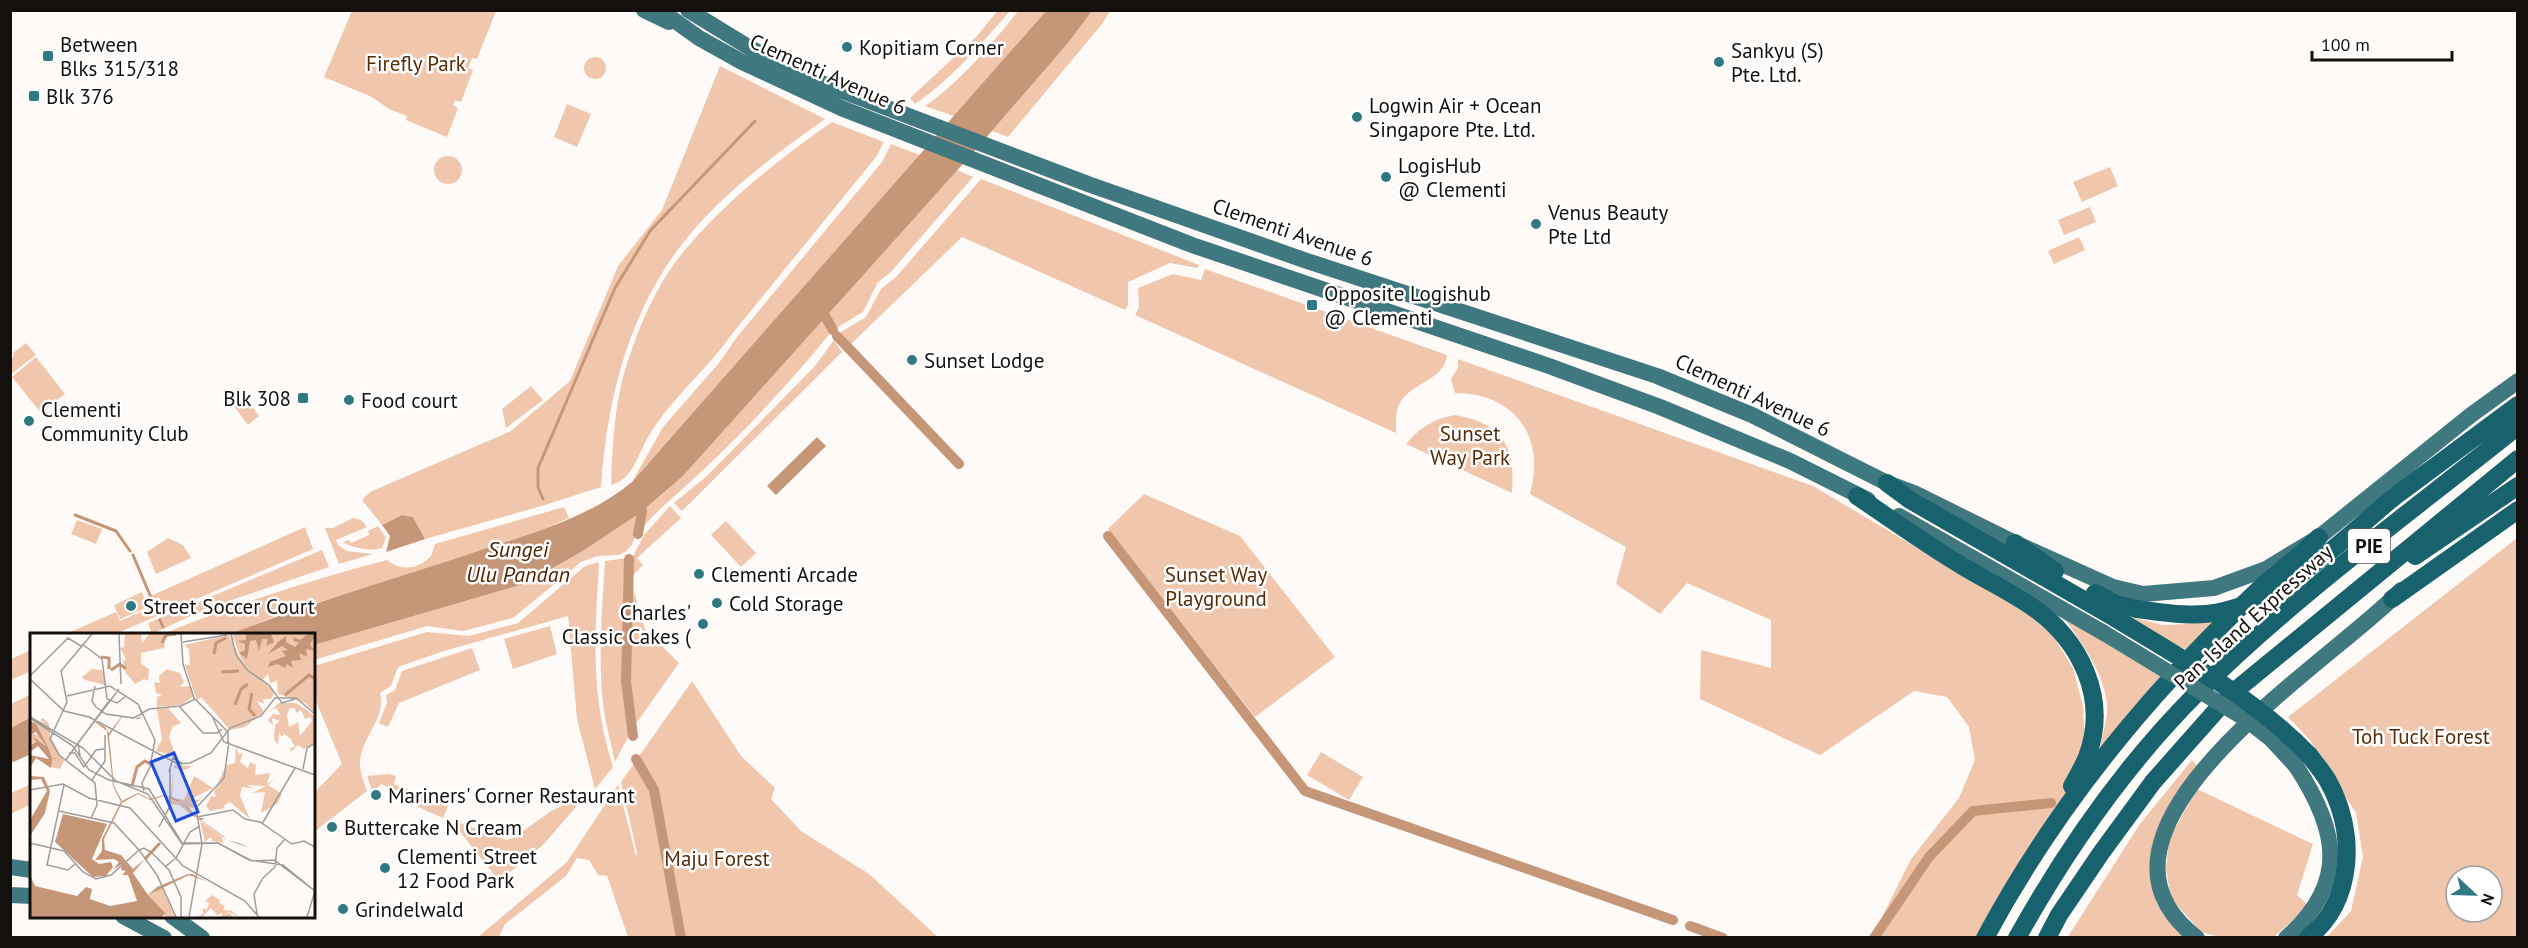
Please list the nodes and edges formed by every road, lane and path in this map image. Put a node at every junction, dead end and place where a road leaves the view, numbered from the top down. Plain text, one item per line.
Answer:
1 (644, 10) edge
2 (660, 10) edge
3 (689, 11) edge
4 (691, 33) junction
5 (778, 71) junction
6 (2517, 381) edge
7 (2517, 405) edge
8 (2517, 426) edge
9 (2517, 459) edge
10 (1887, 483) junction
11 (2517, 486) edge
12 (1857, 496) junction
13 (2517, 500) edge
14 (2517, 510) edge
15 (2319, 537) junction
16 (2015, 543) junction
17 (2392, 599) junction
18 (2348, 600) junction
19 (2303, 760) junction
20 (2059, 815) junction
21 (10, 867) edge
22 (30, 870) edge
23 (10, 895) edge
24 (30, 896) edge
25 (127, 918) edge
26 (175, 918) edge
27 (164, 938) edge
28 (202, 938) edge
29 (1985, 938) edge
30 (2017, 938) edge
31 (2047, 938) edge
32 (2197, 938) edge
33 (2286, 938) edge
34 (2308, 938) edge

1 - 4 main road, Clementi Avenue 6
2 - 4 main road, Clementi Avenue 6
3 - 5 main road, Clementi Avenue 6
4 - 5 main road, Clementi Avenue 6
5 - 10 main road, Clementi Avenue 6
5 - 12 main road, Clementi Avenue 6
6 - 15 main road, Clementi Avenue 6
7 - 16 highway, bridge
8 - 30 highway, Pan-Island Expressway / PIE
9 - 18 highway, Pan-Island Expressway / PIE
10 - 16 main road, Clementi Avenue 6
10 - 19 highway, bridge
11 - 18 highway
12 - 19 main road, Clementi Avenue 6, bridge
12 - 20 highway
13 - 17 main road
14 - 17 highway
15 - 16 main road, Clementi Avenue 6
15 - 20 highway
17 - 32 main road
18 - 31 highway, Pan-Island Expressway / PIE
19 - 33 main road, Clementi Avenue 6
19 - 34 highway
20 - 29 highway
21 - 22 main road
23 - 24 main road
25 - 27 main road
26 - 28 main road

